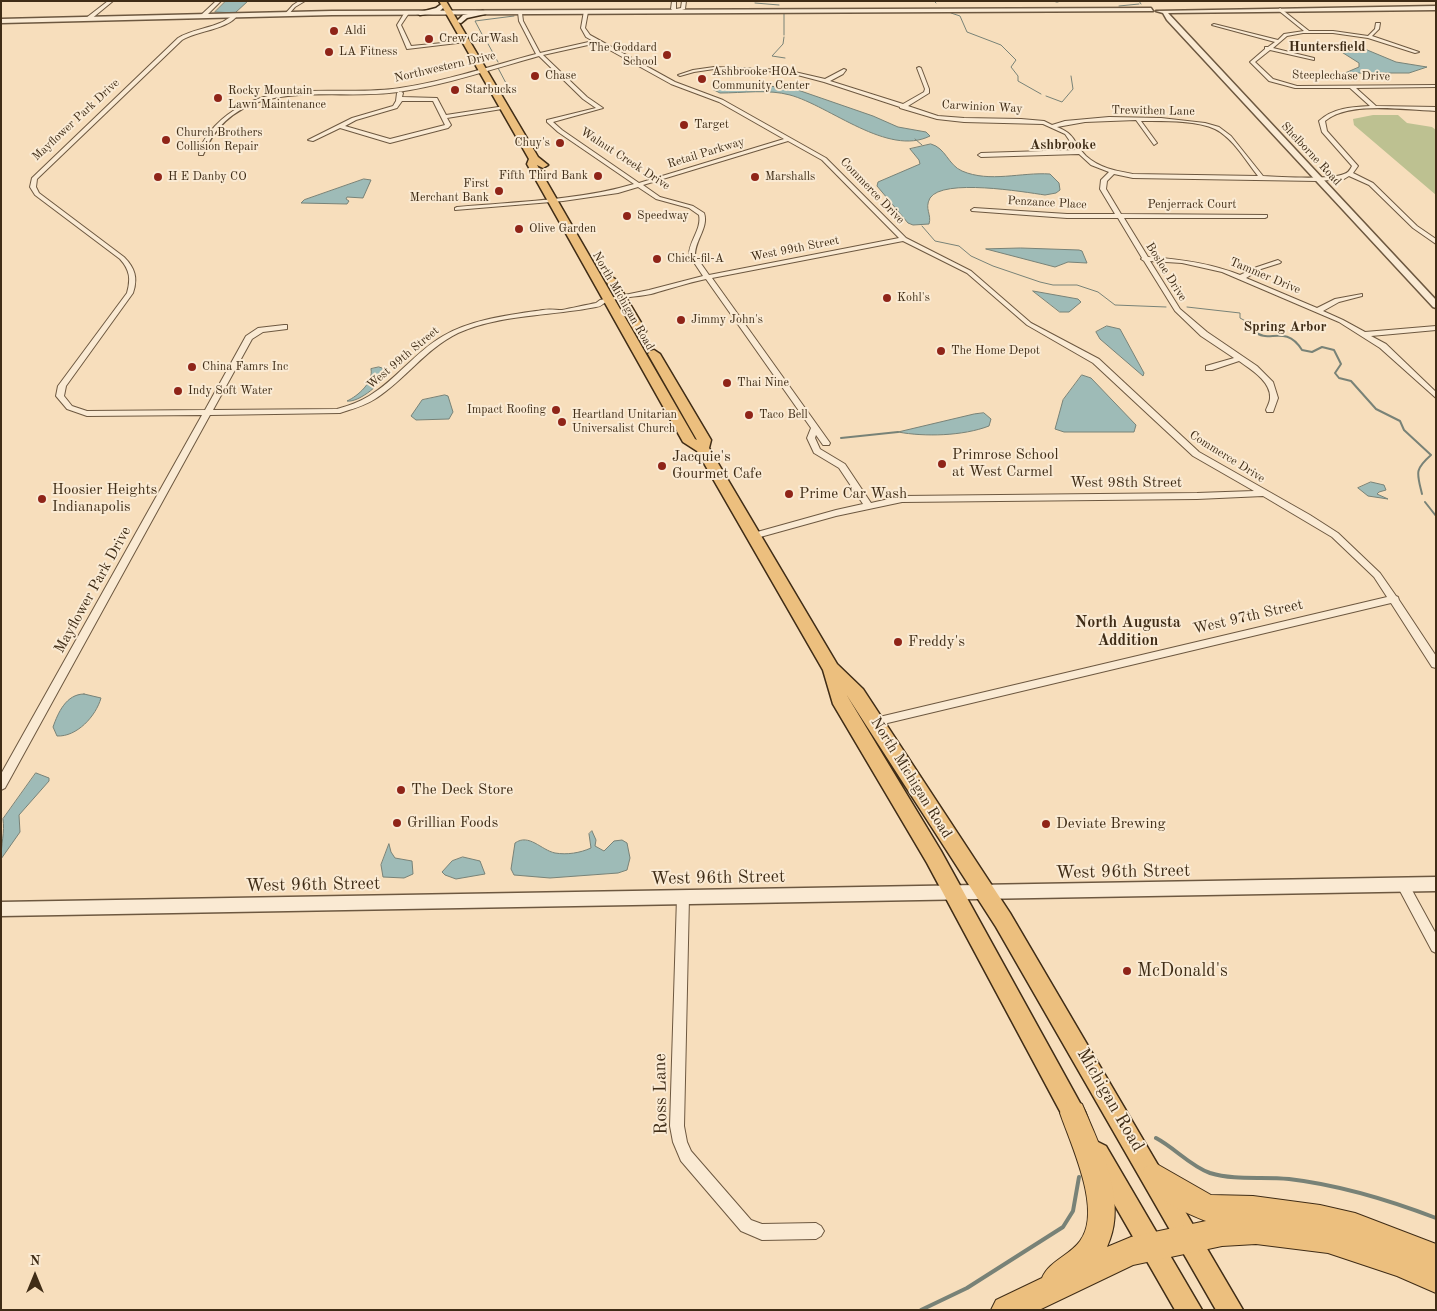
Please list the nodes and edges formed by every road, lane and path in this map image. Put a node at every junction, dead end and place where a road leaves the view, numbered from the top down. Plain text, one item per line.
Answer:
1 (111, 1) edge
2 (219, 1) edge
3 (303, 1) edge
4 (674, 1) edge
5 (684, 1) edge
6 (444, 2) edge
7 (1157, 6) junction
8 (1280, 9) junction
9 (1435, 9) edge
10 (678, 11) junction
11 (586, 12) junction
12 (407, 13) junction
13 (420, 13) junction
14 (451, 13) junction
15 (483, 13) junction
16 (520, 13) junction
17 (286, 14) junction
18 (203, 16) junction
19 (236, 16) junction
20 (88, 19) junction
21 (1169, 19) junction
22 (1, 21) edge
23 (459, 22) junction
24 (1378, 24) dead end
25 (1214, 25) dead end
26 (1308, 32) junction
27 (1369, 37) junction
28 (598, 41) junction
29 (1278, 41) junction
30 (464, 42) junction
31 (1267, 48) junction
32 (473, 51) junction
33 (1417, 52) dead end
34 (540, 55) junction
35 (1312, 59) dead end
36 (919, 68) dead end
37 (484, 69) junction
38 (844, 70) dead end
39 (680, 75) dead end
40 (826, 80) junction
41 (1436, 86) edge
42 (1352, 87) junction
43 (399, 90) junction
44 (399, 99) junction
45 (902, 107) junction
46 (505, 108) junction
47 (1376, 108) junction
48 (1436, 109) edge
49 (444, 117) junction
50 (1138, 120) junction
51 (340, 126) junction
52 (1053, 126) junction
53 (789, 139) junction
54 (311, 140) dead end
55 (1154, 143) dead end
56 (1080, 152) junction
57 (201, 154) dead end
58 (981, 155) dead end
59 (1113, 172) junction
60 (1349, 174) junction
61 (1261, 177) junction
62 (1316, 177) junction
63 (639, 185) junction
64 (558, 200) junction
65 (456, 208) dead end
66 (974, 210) dead end
67 (1119, 216) junction
68 (1265, 216) dead end
69 (904, 239) junction
70 (1436, 242) edge
71 (1144, 259) junction
72 (1278, 262) dead end
73 (707, 277) junction
74 (1242, 278) junction
75 (1360, 295) dead end
76 (611, 300) junction
77 (1436, 305) edge
78 (121, 308) joint
79 (1317, 310) junction
80 (284, 327) dead end
81 (1436, 328) edge
82 (1436, 333) edge
83 (1370, 337) junction
84 (1240, 358) junction
85 (1209, 368) dead end
86 (1436, 396) edge
87 (1270, 410) dead end
88 (207, 414) junction
89 (815, 429) junction
90 (826, 443) dead end
91 (1263, 493) junction
92 (868, 505) junction
93 (753, 536) junction
94 (1395, 599) junction
95 (1436, 664) edge
96 (830, 669) junction
97 (875, 722) junction
98 (1, 785) edge
99 (1436, 884) edge
100 (1403, 885) junction
101 (954, 894) junction
102 (985, 894) junction
103 (683, 897) junction
104 (1, 909) edge
105 (1436, 947) edge
106 (1073, 1113) junction
107 (1154, 1177) junction
108 (816, 1231) dead end
109 (1189, 1237) junction
110 (1152, 1245) junction
111 (1436, 1258) edge
112 (1436, 1278) edge
113 (1019, 1304) edge
114 (1189, 1310) edge
115 (1230, 1310) edge

1 - 20 street
2 - 18 street
3 - 17 street
4 - 10 street
5 - 10 street
6 - 13 main road
6 - 14 main road, North Michigan Road
7 - 8 street
7 - 10 street
7 - 21 street, Shelborne Road
7 - 21 street, Shelborne Road
8 - 9 street
8 - 26 street
10 - 11 street
11 - 16 street
11 - 28 street, Commerce Drive
12 - 13 street
12 - 17 street
12 - 30 street
13 - 14 street
14 - 15 street
14 - 23 main road, North Michigan Road
14 - 30 main road, North Michigan Road
15 - 16 street
15 - 23 main road
16 - 34 street, Walnut Creek Drive
17 - 19 street
18 - 19 street
18 - 20 street
19 - 78 street, Mayflower Park Drive
20 - 22 street
21 - 62 street, Shelborne Road
23 - 32 main road, North Michigan Road
24 - 27 street
25 - 29 street
26 - 27 street, Steeplechase Drive
26 - 29 street, Steeplechase Drive
27 - 33 street, Steeplechase Drive
28 - 34 street, Northwestern Drive
28 - 53 street, Commerce Drive
29 - 31 street, Steeplechase Drive
30 - 32 main road, North Michigan Road
31 - 35 street
31 - 42 street, Steeplechase Drive
32 - 37 main road, North Michigan Road
34 - 37 street, Northwestern Drive
34 - 63 street, Walnut Creek Drive
36 - 45 street
37 - 43 street, Northwestern Drive
37 - 46 main road, North Michigan Road
38 - 40 street
39 - 40 street, Carwinion Way
40 - 45 street, Carwinion Way
41 - 42 street, Steeplechase Drive
42 - 47 street
43 - 44 street
43 - 57 street, Northwestern Drive
44 - 49 street
44 - 51 street
45 - 52 street, Carwinion Way
46 - 49 street
46 - 64 main road, North Michigan Road
47 - 48 street
47 - 60 street
49 - 51 street
50 - 52 street, Trewithen Lane
50 - 55 street
50 - 61 street, Trewithen Lane
51 - 54 street
52 - 56 street, Carwinion Way
53 - 63 street, Retail Parkway
53 - 69 street, Commerce Drive
56 - 58 street
56 - 59 street, Carwinion Way
59 - 61 street, Carwinion Way
59 - 67 street, Bosloe Drive
60 - 62 street, Carwinion Way
60 - 70 street
61 - 62 street, Carwinion Way
62 - 77 street, Shelborne Road
63 - 64 street, Retail Parkway
63 - 73 street, Walnut Creek Drive
64 - 65 street, Retail Parkway
64 - 76 main road, North Michigan Road
66 - 67 street, Penzance Place
67 - 68 street, Penjerrack Court
67 - 71 street, Bosloe Drive
69 - 73 street, West 99th Street
69 - 91 street, Commerce Drive
71 - 74 street, Tammer Drive
71 - 84 street, Bosloe Drive
72 - 74 street
73 - 76 street, West 99th Street
73 - 89 street, Walnut Creek Drive
74 - 79 street, Tammer Drive
75 - 79 street
76 - 88 street, West 99th Street
76 - 93 main road, North Michigan Road
78 - 88 street, West 99th Street
79 - 83 street, Tammer Drive
80 - 88 street, Mayflower Park Drive
81 - 83 street
82 - 83 street
83 - 86 street, Tammer Drive
84 - 85 street
84 - 87 street, Bosloe Drive
88 - 98 street, Mayflower Park Drive
89 - 90 street, Walnut Creek Drive
89 - 92 street, Walnut Creek Drive
91 - 92 street, West 98th Street
91 - 94 street, Commerce Drive
92 - 93 street, West 98th Street
93 - 96 main road, North Michigan Road
94 - 95 street, Commerce Drive
94 - 97 street, West 97th Street
96 - 97 main road, North Michigan Road
96 - 101 main road, North Michigan Road
97 - 102 main road, North Michigan Road
99 - 100 street, West 96th Street
100 - 102 street, West 96th Street
100 - 105 street
101 - 102 street, West 96th Street
101 - 103 street, West 96th Street
101 - 106 main road
102 - 107 main road, Michigan Road
103 - 104 street, West 96th Street
103 - 108 street, Ross Lane
106 - 110 main road
106 - 113 highway
107 - 109 main road, Michigan Road
107 - 111 highway
109 - 110 highway
109 - 112 highway
109 - 115 main road, Michigan Road
110 - 113 highway
110 - 114 main road

